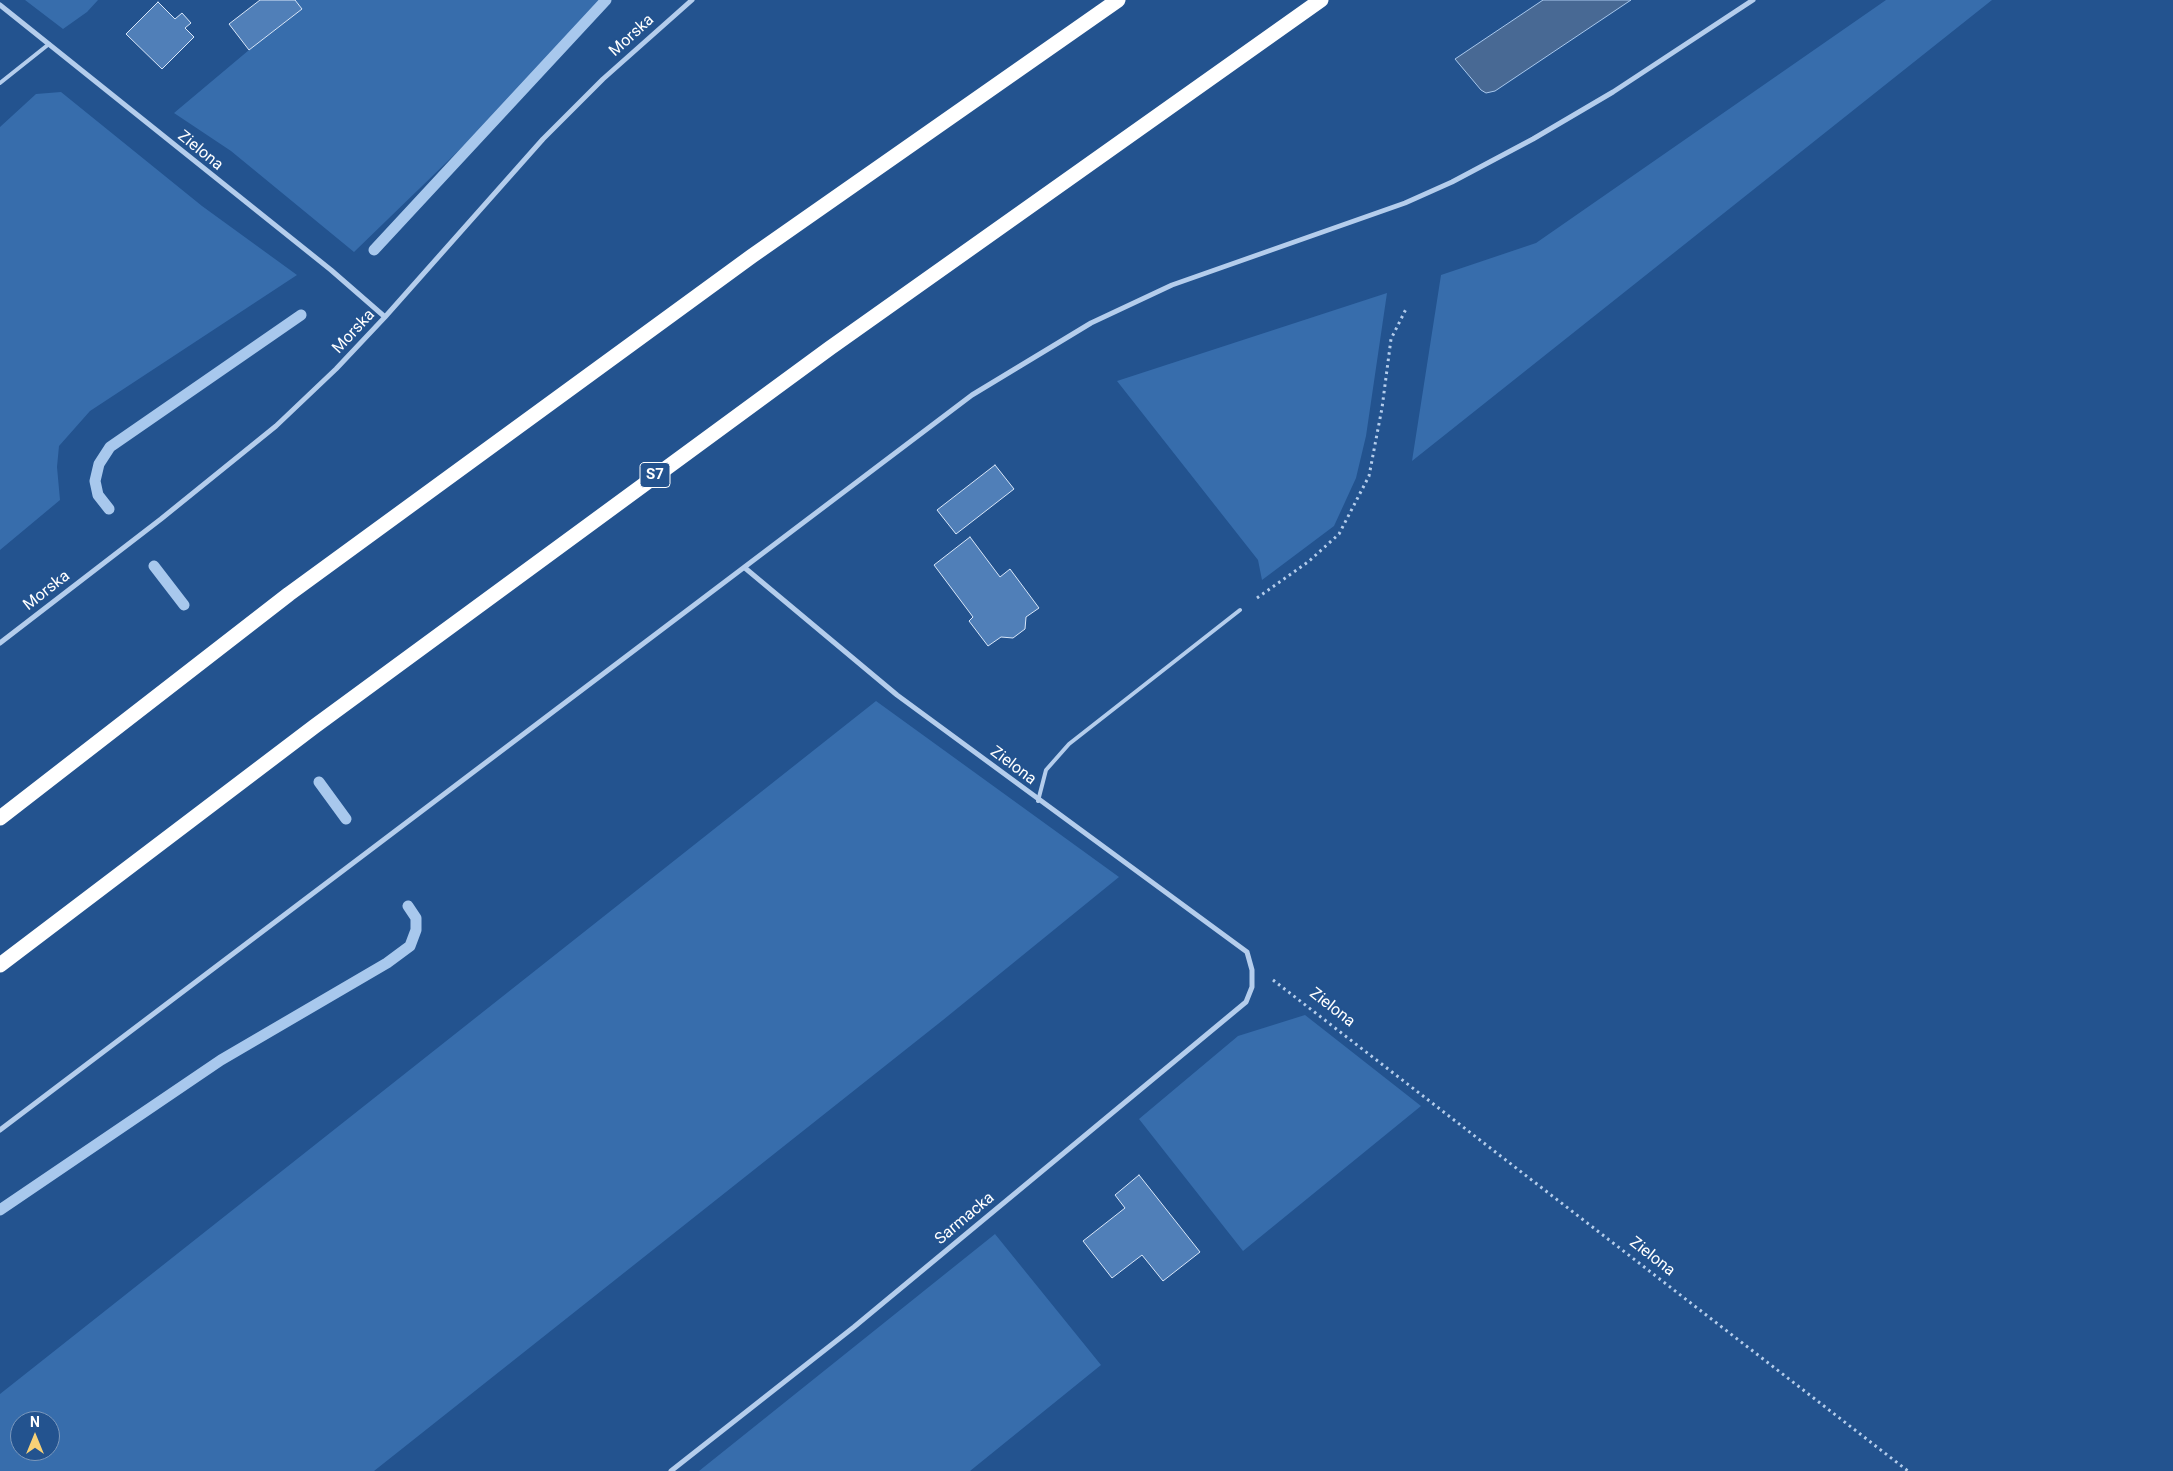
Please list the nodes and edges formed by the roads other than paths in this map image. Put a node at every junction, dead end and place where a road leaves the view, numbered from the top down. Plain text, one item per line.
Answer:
1 (692, 0) edge
2 (1118, 0) edge
3 (1321, 0) edge
4 (1753, 0) edge
5 (0, 5) edge
6 (49, 44) junction
7 (0, 83) edge
8 (385, 317) junction
9 (745, 568) junction
10 (1240, 610) road end
11 (0, 643) edge
12 (1038, 801) junction
13 (0, 818) edge
14 (0, 965) edge
15 (1252, 970) joint
16 (0, 1130) edge
17 (671, 1471) edge

1 - 8 street, Morska
2 - 13 highway
3 - 14 highway, S7
4 - 9 street
5 - 6 street, Zielona
6 - 7 lane
6 - 8 street, Zielona
8 - 11 street, Morska
9 - 12 street, Zielona
9 - 16 street
10 - 12 lane
12 - 15 street, Zielona
15 - 17 street, Sarmacka

